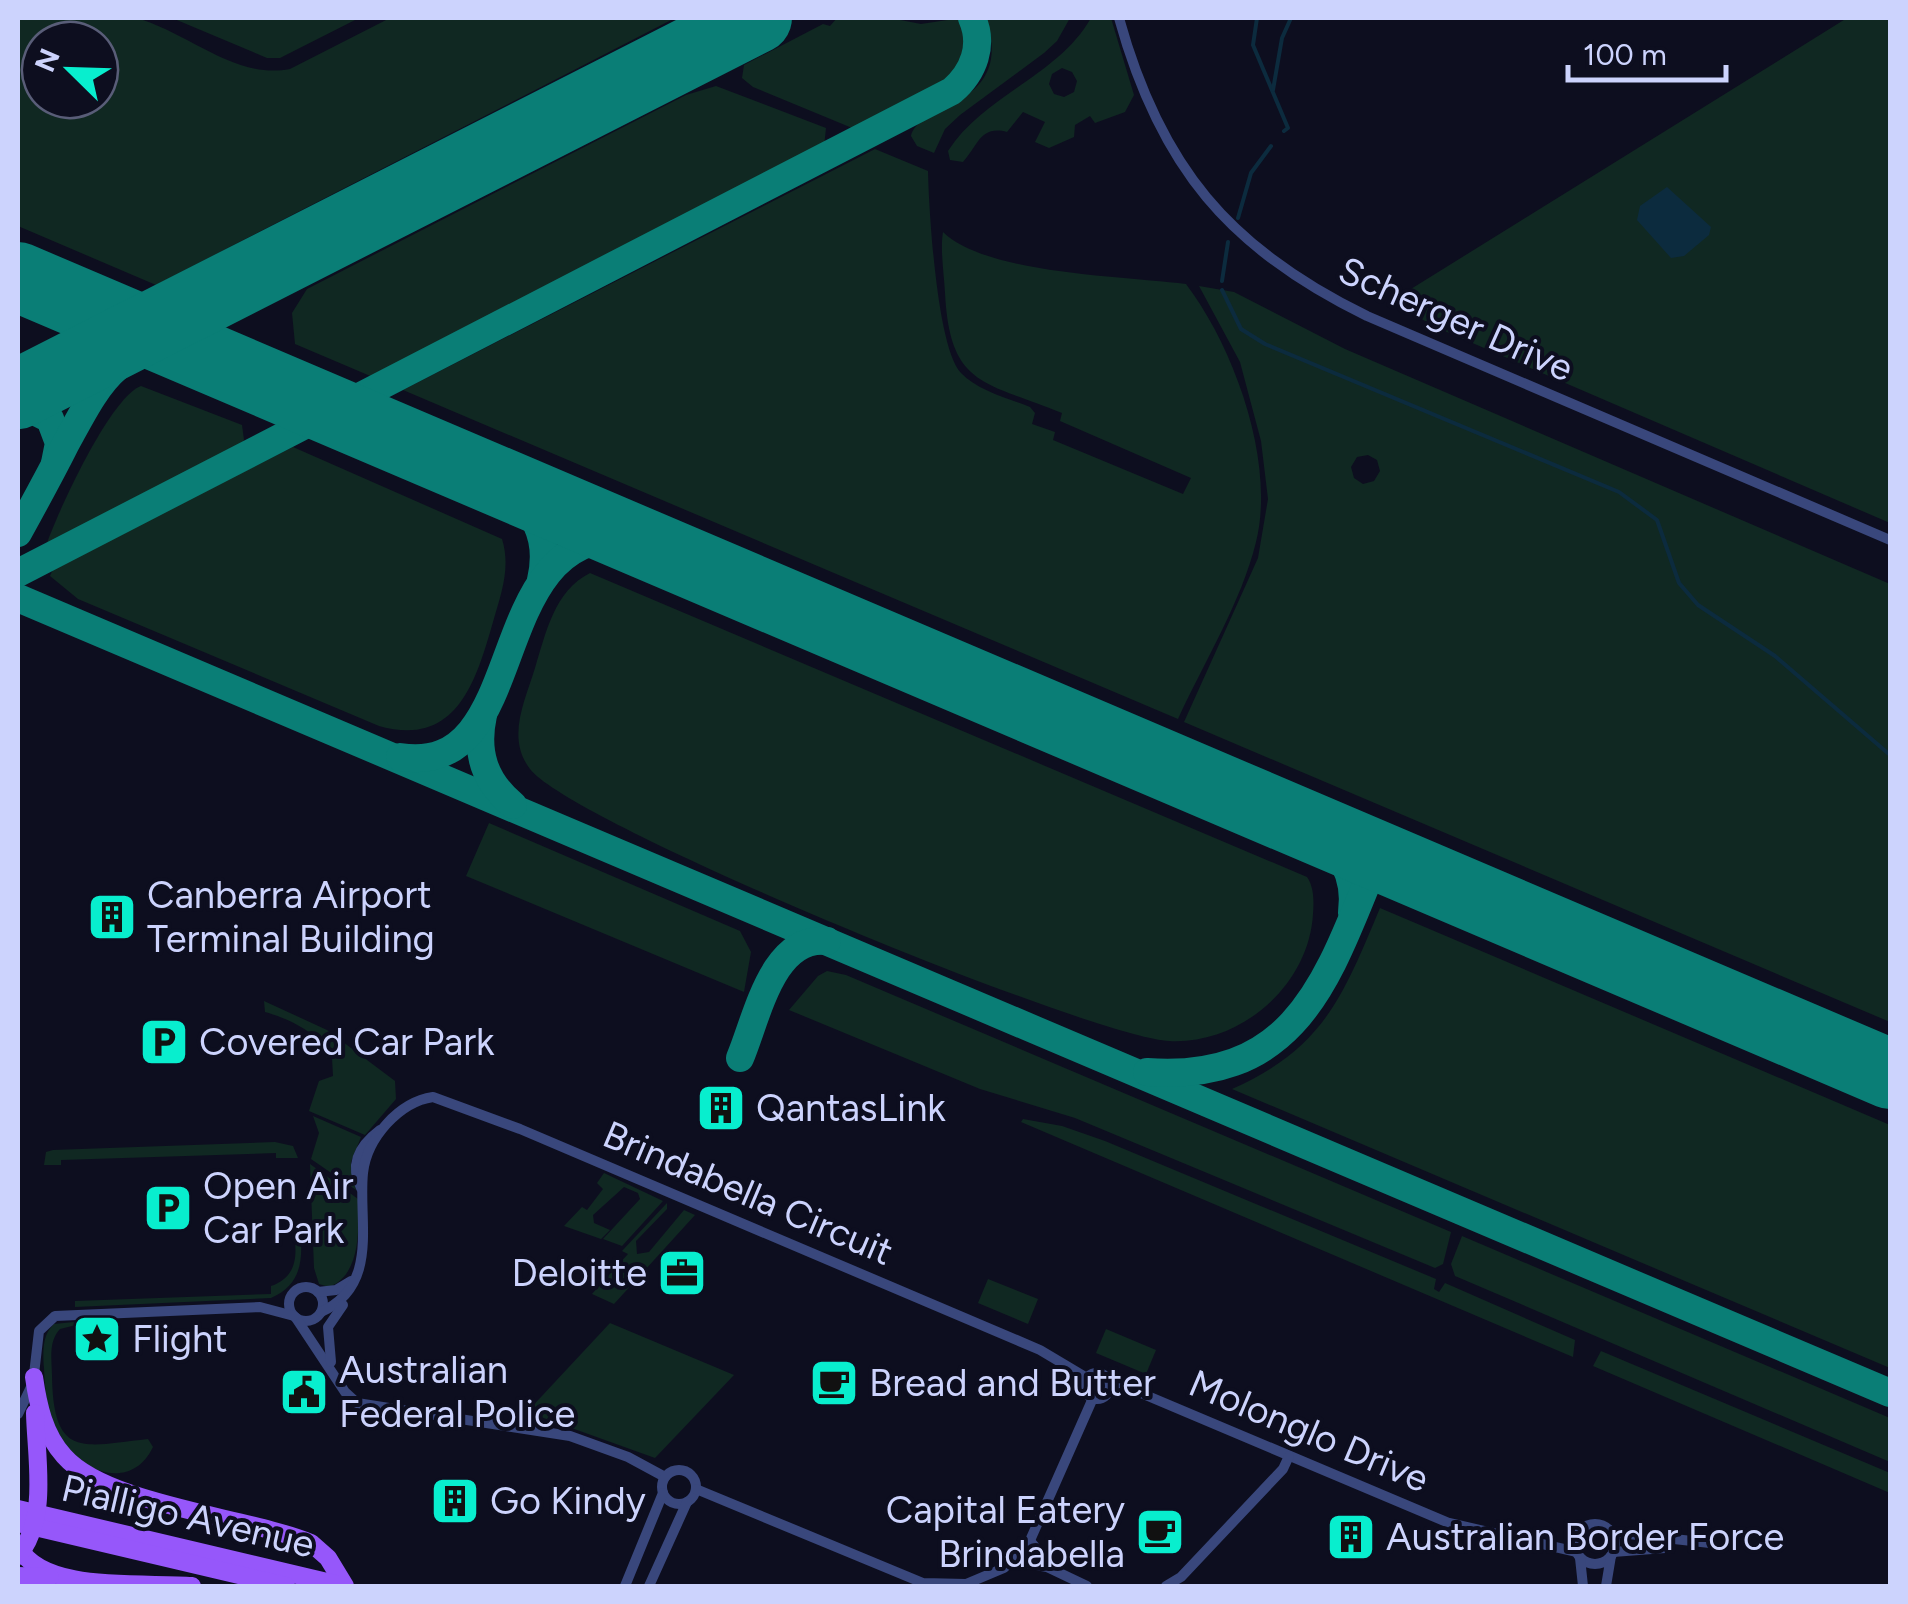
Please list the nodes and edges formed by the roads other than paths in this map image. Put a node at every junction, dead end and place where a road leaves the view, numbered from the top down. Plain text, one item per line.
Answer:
1 (1119, 18) edge
2 (1890, 540) edge
3 (356, 1276) junction
4 (318, 1292) junction
5 (294, 1293) junction
6 (260, 1307) junction
7 (320, 1314) junction
8 (295, 1317) junction
9 (326, 1357) junction
10 (332, 1369) junction
11 (34, 1377) junction
12 (1087, 1378) junction
13 (1110, 1388) junction
14 (1093, 1398) junction
15 (18, 1414) edge
16 (1290, 1456) junction
17 (666, 1477) junction
18 (696, 1489) junction
19 (663, 1493) junction
20 (688, 1502) junction
21 (18, 1509) edge
22 (18, 1523) edge
23 (52, 1524) junction
24 (1611, 1532) junction
25 (1576, 1536) junction
26 (1030, 1541) junction
27 (1543, 1542) junction
28 (1710, 1543) dead end
29 (1665, 1548) dead end
30 (19, 1551) edge
31 (1612, 1553) junction
32 (1578, 1554) junction
33 (1013, 1561) junction
34 (1061, 1572) junction
35 (18, 1576) edge
36 (60, 1578) junction
37 (192, 1586) edge
38 (286, 1586) edge
39 (345, 1586) edge
40 (625, 1586) edge
41 (649, 1586) edge
42 (1086, 1586) edge
43 (1166, 1586) edge
44 (1584, 1586) edge
45 (1606, 1586) edge

1 - 2 street, Scherger Drive
3 - 4 street
3 - 7 street
3 - 10 street, Brindabella Circuit
3 - 12 street, Brindabella Circuit
4 - 5 street
4 - 7 street
5 - 6 street
5 - 8 street
6 - 8 street
6 - 11 street
7 - 8 street
7 - 9 street
8 - 9 street
9 - 10 street
10 - 17 street
11 - 15 street
11 - 30 main road
11 - 39 main road
12 - 13 street
12 - 14 street
13 - 14 street
13 - 16 street, Molonglo Drive
14 - 26 street
16 - 27 street, Molonglo Drive
16 - 43 street
17 - 18 street
17 - 19 street
18 - 20 street
18 - 33 street
19 - 20 street
19 - 40 street
20 - 41 street
21 - 23 main road, Pialligo Avenue
22 - 23 main road, Pialligo Avenue
23 - 38 main road, Pialligo Avenue
23 - 39 main road, Pialligo Avenue
24 - 25 street
24 - 28 street
24 - 31 street
25 - 27 street, Molonglo Drive
25 - 32 street
26 - 33 street
26 - 34 street
27 - 32 street, Molonglo Drive
29 - 31 street
30 - 36 main road
31 - 32 street
31 - 45 street
32 - 44 street
33 - 34 street
34 - 42 street
35 - 36 main road
36 - 37 main road

